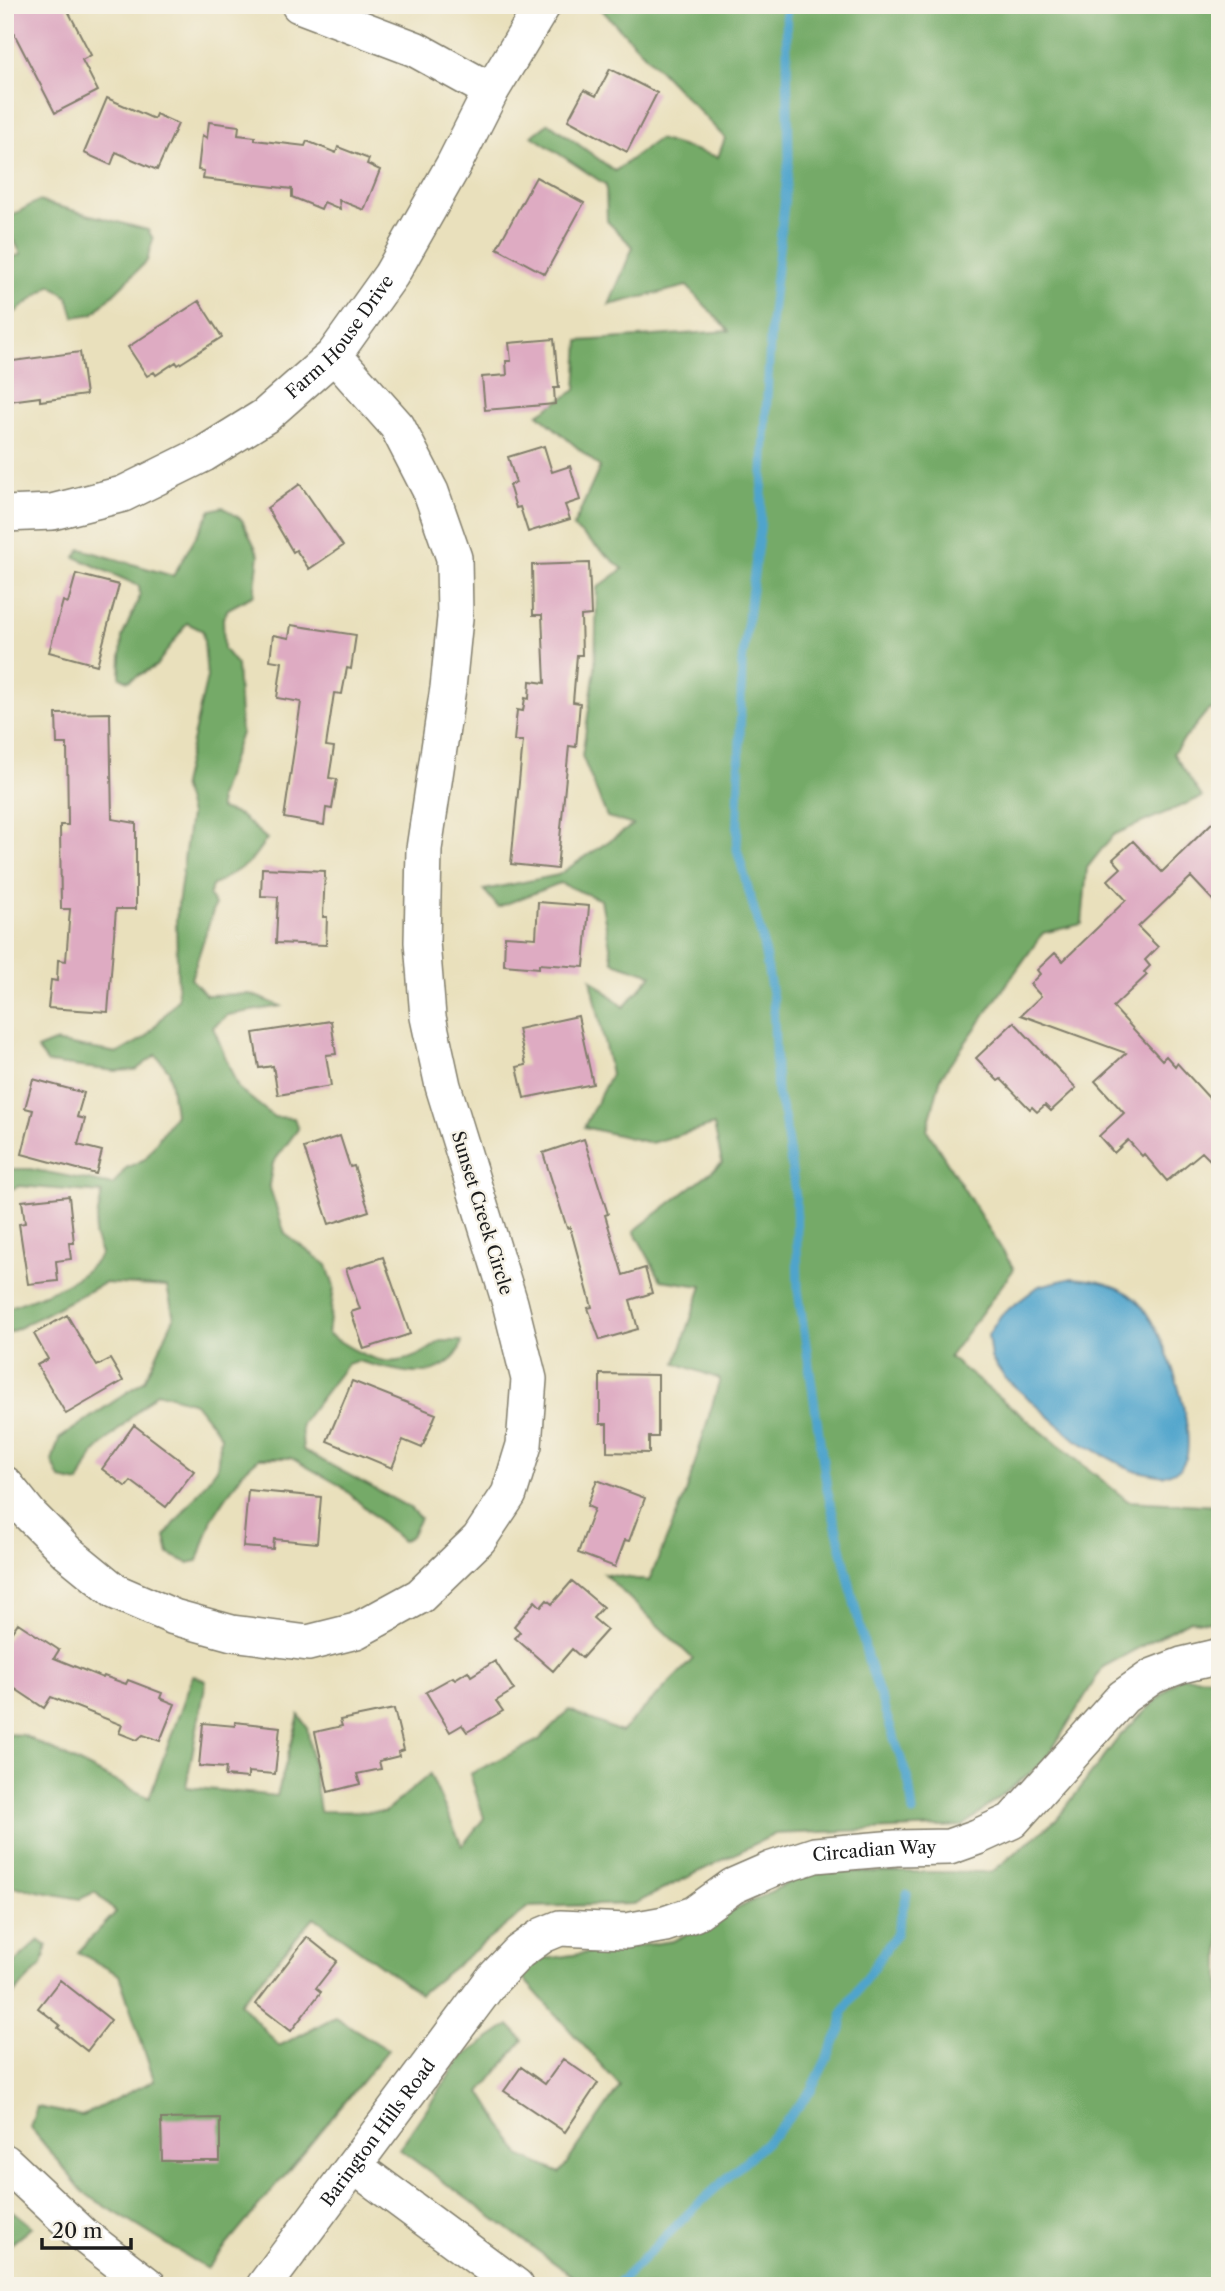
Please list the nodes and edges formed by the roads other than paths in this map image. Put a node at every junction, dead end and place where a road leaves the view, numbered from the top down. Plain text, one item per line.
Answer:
1 (299, 5) edge
2 (543, 5) edge
3 (491, 91) junction
4 (334, 355) junction
5 (5, 514) edge
6 (5, 1484) edge
7 (1220, 1656) edge
8 (492, 1980) joint
9 (5, 2162) edge
10 (354, 2166) junction
11 (149, 2286) edge
12 (264, 2286) edge
13 (516, 2286) edge

1 - 3 street
2 - 3 street, Farm House Drive
3 - 4 street, Farm House Drive
4 - 5 street, Farm House Drive
4 - 6 street, Sunset Creek Circle
7 - 8 street, Circadian Way
8 - 10 street, Barington Hills Road
9 - 11 street
10 - 12 street, Barington Hills Road
10 - 13 street

